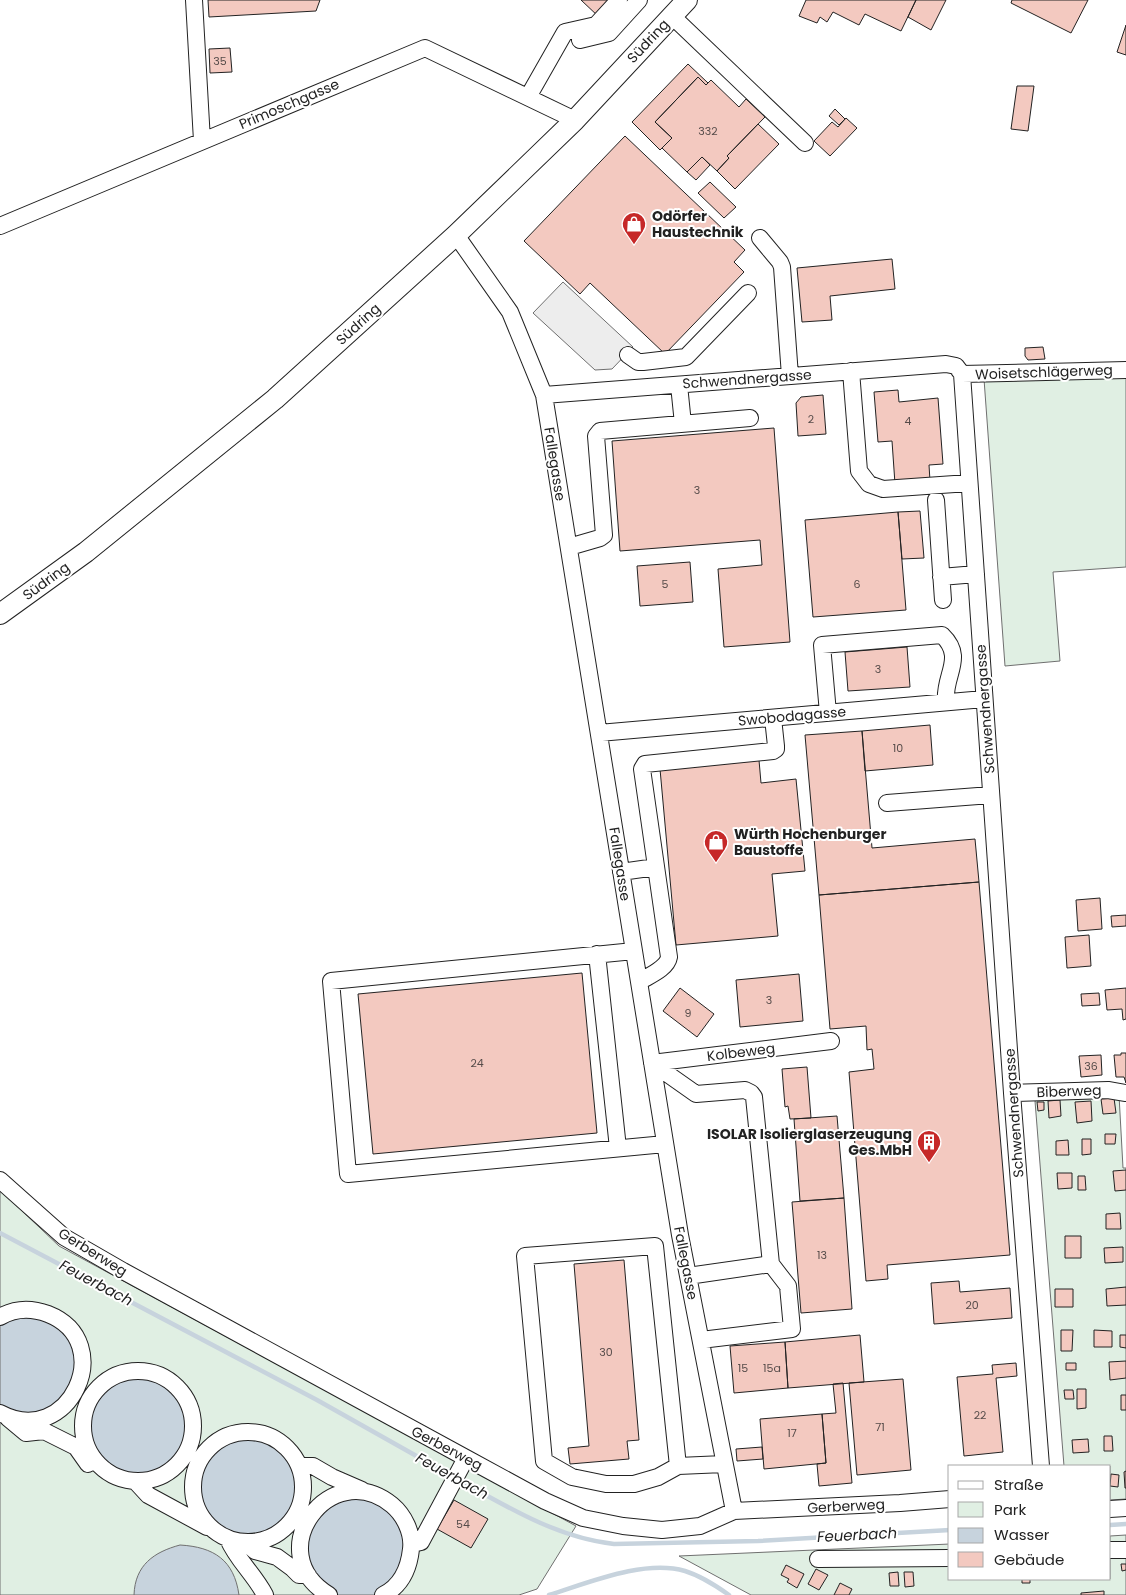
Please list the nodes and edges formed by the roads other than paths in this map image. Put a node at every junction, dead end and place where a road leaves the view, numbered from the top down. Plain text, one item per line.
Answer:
1 (194, 0) edge
2 (619, 0) edge
3 (639, 0) edge
4 (687, 0) edge
5 (672, 16) junction
6 (558, 45) junction
7 (528, 97) junction
8 (575, 120) junction
9 (202, 141) junction
10 (805, 143) dead end
11 (0, 226) edge
12 (456, 235) junction
13 (760, 238) dead end
14 (748, 293) dead end
15 (628, 355) dead end
16 (1126, 370) edge
17 (851, 371) junction
18 (962, 374) junction
19 (790, 376) junction
20 (679, 385) junction
21 (544, 396) junction
22 (750, 418) dead end
23 (683, 424) junction
24 (969, 483) junction
25 (936, 500) dead end
26 (569, 547) junction
27 (976, 574) junction
28 (941, 577) junction
29 (943, 600) dead end
30 (0, 614) edge
31 (984, 699) junction
32 (946, 702) junction
33 (828, 713) junction
34 (773, 718) junction
35 (599, 733) junction
36 (991, 795) junction
37 (888, 803) dead end
38 (656, 867) junction
39 (621, 872) junction
40 (634, 951) junction
41 (597, 954) junction
42 (639, 982) junction
43 (831, 1041) dead end
44 (652, 1063) junction
45 (1012, 1093) junction
46 (1126, 1093) edge
47 (665, 1144) junction
48 (618, 1148) junction
49 (0, 1180) edge
50 (771, 1264) junction
51 (688, 1276) junction
52 (0, 1317) edge
53 (700, 1340) junction
54 (84, 1393) junction
55 (2, 1415) edge
56 (194, 1455) junction
57 (463, 1464) junction
58 (724, 1464) junction
59 (1041, 1465) edge
60 (300, 1466) junction
61 (678, 1466) junction
62 (102, 1469) junction
63 (136, 1482) junction
64 (367, 1492) junction
65 (948, 1499) edge
66 (1126, 1508) edge
67 (1111, 1509) edge
68 (734, 1512) junction
69 (301, 1518) junction
70 (212, 1529) junction
71 (228, 1539) junction
72 (246, 1543) junction
73 (412, 1544) junction
74 (1111, 1550) edge
75 (1126, 1550) edge
76 (948, 1558) edge
77 (818, 1559) dead end
78 (308, 1575) junction
79 (264, 1595) edge
80 (330, 1595) edge
81 (382, 1595) edge

1 - 9 street
2 - 6 street
3 - 6 street
4 - 5 main road, Südring
5 - 8 main road, Südring
5 - 10 street
6 - 7 street
7 - 8 street, Primoschgasse
7 - 9 street, Primoschgasse
8 - 12 main road, Südring
9 - 11 street, Primoschgasse
12 - 21 street, Fallegasse
12 - 30 main road, Südring
13 - 19 street
14 - 15 street
16 - 18 street, Woisetschlägerweg
17 - 18 street, Schwendnergasse
17 - 19 street, Schwendnergasse
17 - 24 street
18 - 24 street, Schwendnergasse
19 - 20 street, Schwendnergasse
20 - 21 street, Schwendnergasse
20 - 23 street
21 - 26 street, Fallegasse
22 - 23 street
23 - 26 street
24 - 27 street, Schwendnergasse
25 - 28 street
26 - 35 street, Fallegasse
27 - 28 street
27 - 31 street, Schwendnergasse
28 - 29 street
31 - 32 street, Swobodagasse
31 - 36 street, Schwendnergasse
32 - 33 street, Swobodagasse
32 - 33 street
33 - 34 street, Swobodagasse
34 - 35 street, Swobodagasse
34 - 38 street
35 - 39 street, Fallegasse
36 - 37 street
36 - 45 street, Schwendnergasse
38 - 39 street
38 - 42 street
39 - 40 street, Fallegasse
40 - 41 street
40 - 42 street, Fallegasse
41 - 48 street
41 - 48 street
42 - 44 street, Fallegasse
43 - 44 street, Kolbeweg
44 - 47 street, Fallegasse
44 - 50 street
45 - 46 street, Biberweg
45 - 59 street, Schwendnergasse
47 - 48 street
47 - 51 street, Fallegasse
49 - 57 street, Gerberweg
50 - 51 street
50 - 53 street
51 - 53 street, Fallegasse
52 - 54 street
53 - 58 street, Fallegasse
54 - 55 street
54 - 56 street
54 - 62 street
55 - 62 street
56 - 60 street
56 - 63 street
56 - 70 street
57 - 68 street, Gerberweg
57 - 73 street
58 - 61 street
58 - 68 street, Fallegasse
60 - 64 street
60 - 69 street
61 - 61 street
62 - 63 street
63 - 70 street
64 - 69 street
64 - 73 street
65 - 68 street, Gerberweg
66 - 67 street
69 - 72 street
69 - 78 street
70 - 71 street
71 - 72 street
71 - 79 street
72 - 78 street
73 - 81 street
74 - 75 street
76 - 77 street
78 - 80 street

